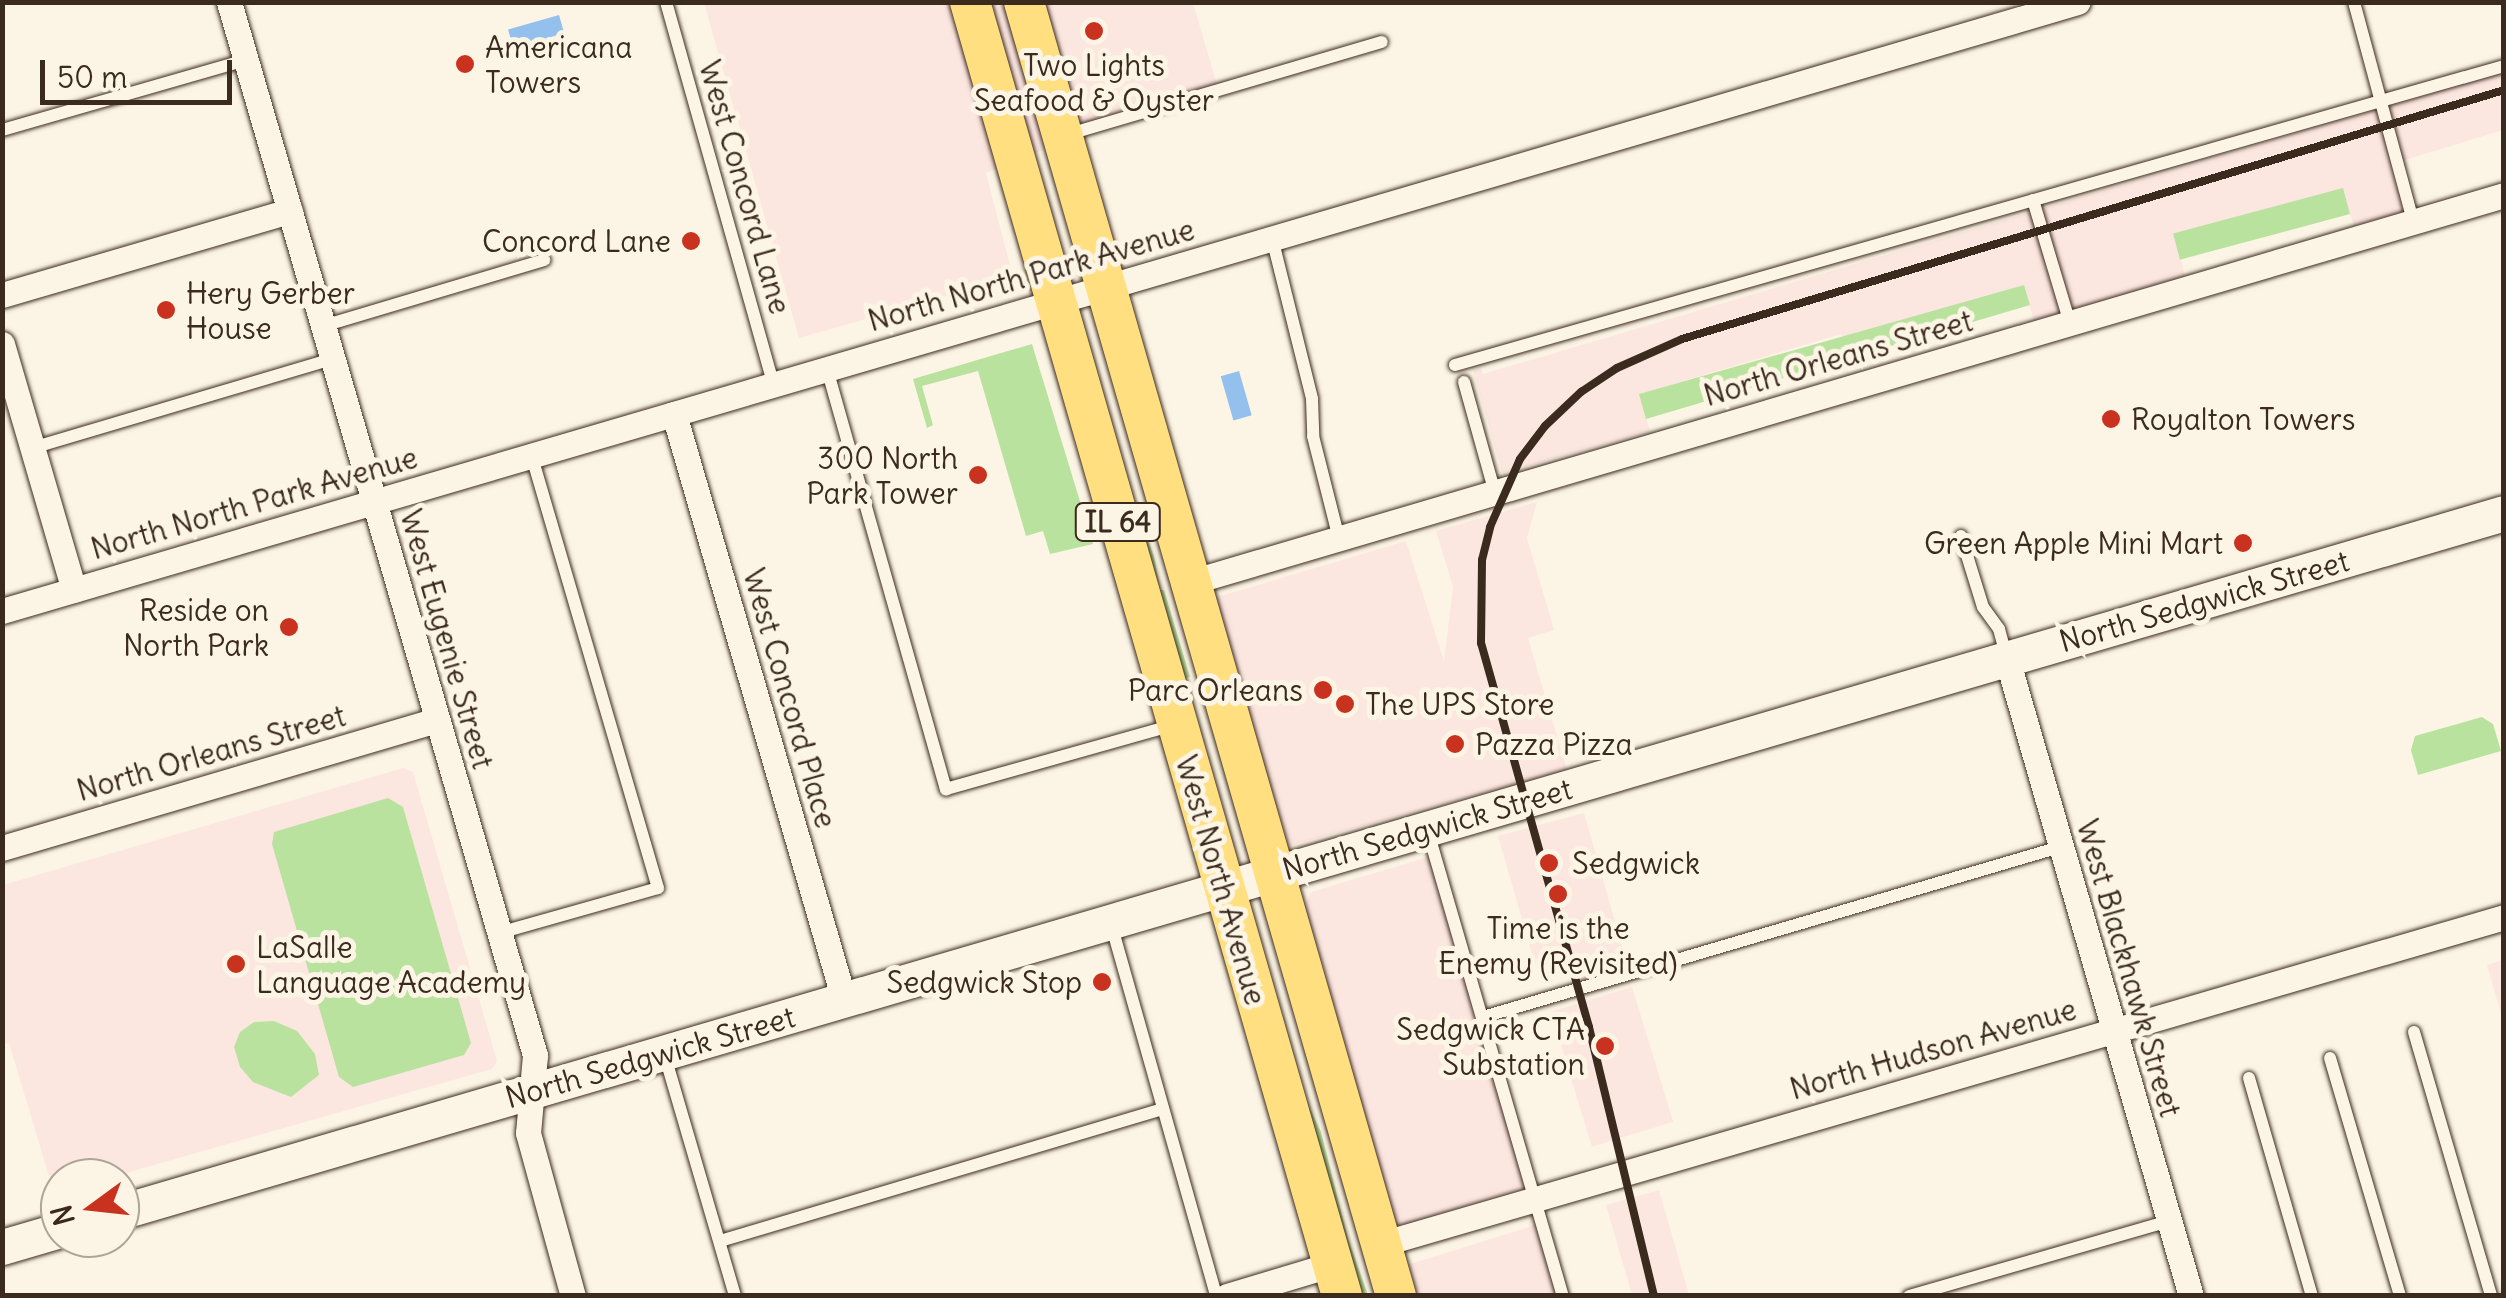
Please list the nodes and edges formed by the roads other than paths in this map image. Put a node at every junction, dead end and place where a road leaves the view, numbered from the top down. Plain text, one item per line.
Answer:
1 (229, 2) edge
2 (666, 2) edge
3 (1024, 2) edge
4 (2078, 2) edge
5 (2354, 2) edge
6 (972, 3) edge
7 (1382, 42) dead end
8 (246, 60) junction
9 (2504, 66) edge
10 (2381, 102) junction
11 (2, 130) edge
12 (1062, 136) junction
13 (2504, 195) edge
14 (2033, 200) junction
15 (290, 211) junction
16 (2413, 222) junction
17 (1272, 238) junction
18 (544, 260) dead end
19 (1107, 287) junction
20 (2, 295) edge
21 (1054, 302) junction
22 (2070, 323) junction
23 (323, 326) junction
24 (2, 344) edge
25 (333, 359) junction
26 (1455, 365) dead end
27 (827, 369) junction
28 (1464, 382) dead end
29 (774, 384) junction
30 (674, 414) junction
31 (32, 448) junction
32 (532, 456) junction
33 (1495, 493) junction
34 (374, 502) junction
35 (2504, 513) edge
36 (1962, 536) dead end
37 (1339, 539) junction
38 (1191, 582) junction
39 (74, 590) junction
40 (2, 611) edge
41 (2007, 659) junction
42 (437, 720) junction
43 (1176, 724) junction
44 (1428, 829) junction
45 (2060, 847) junction
46 (2, 848) edge
47 (1274, 874) junction
48 (1223, 888) junction
49 (2504, 918) edge
50 (1110, 922) junction
51 (500, 933) junction
52 (844, 1000) junction
53 (1483, 1017) junction
54 (2112, 1031) junction
55 (2414, 1032) dead end
56 (664, 1052) junction
57 (2330, 1058) dead end
58 (2249, 1078) dead end
59 (531, 1092) junction
60 (1163, 1109) junction
61 (1536, 1198) junction
62 (140, 1206) edge
63 (2168, 1220) junction
64 (40, 1236) edge
65 (720, 1241) junction
66 (1381, 1244) junction
67 (2, 1247) edge
68 (1337, 1280) edge
69 (573, 1296) edge
70 (735, 1296) edge
71 (1216, 1296) edge
72 (1226, 1296) edge
73 (1396, 1296) edge
74 (1563, 1296) edge
75 (1908, 1296) edge
76 (2191, 1296) edge
77 (2312, 1296) edge
78 (2400, 1296) edge
79 (2492, 1296) edge

1 - 8 street, West Eugenie Street
2 - 29 lane, West Concord Lane
3 - 12 main road, West North Avenue / IL 64
4 - 17 street, North North Park Avenue
5 - 10 lane
6 - 21 main road, West North Avenue / IL 64
7 - 12 lane
8 - 11 lane
8 - 15 street, West Eugenie Street
9 - 10 lane
10 - 14 lane
10 - 16 lane
12 - 19 main road, West North Avenue / IL 64
13 - 16 street, North Orleans Street
14 - 22 lane
14 - 26 lane
15 - 20 street
15 - 23 street, West Eugenie Street
16 - 22 street, North Orleans Street
17 - 19 street, North North Park Avenue
17 - 37 lane
18 - 23 lane
19 - 21 street, North North Park Avenue
19 - 38 main road, West North Avenue / IL 64
21 - 27 street, North North Park Avenue
21 - 43 main road, West North Avenue / IL 64
22 - 33 street, North Orleans Street
23 - 25 street, West Eugenie Street
24 - 31 street
25 - 31 lane
25 - 34 street, West Eugenie Street
27 - 29 street, North North Park Avenue
27 - 43 lane
28 - 33 lane
29 - 30 street, North North Park Avenue
30 - 32 street, North North Park Avenue
30 - 52 street, West Concord Place
31 - 39 street
32 - 34 street, North North Park Avenue
32 - 51 lane
33 - 37 street, North Orleans Street
34 - 39 street, North North Park Avenue
34 - 42 street, West Eugenie Street
35 - 41 street, North Sedgwick Street
36 - 41 lane
37 - 38 street, North Orleans Street
38 - 47 main road, West North Avenue / IL 64
39 - 40 street, North North Park Avenue
41 - 44 street, North Sedgwick Street
41 - 45 street, West Blackhawk Street
42 - 46 street, North Orleans Street
42 - 51 street, West Eugenie Street
43 - 48 main road, West North Avenue / IL 64
44 - 47 street, North Sedgwick Street
44 - 53 lane
45 - 53 lane
45 - 54 street, West Blackhawk Street
47 - 48 street, North Sedgwick Street
47 - 66 main road, West North Avenue / IL 64
48 - 50 street, North Sedgwick Street
48 - 68 main road, West North Avenue / IL 64
49 - 54 street, North Hudson Avenue
50 - 52 street, North Sedgwick Street
50 - 60 lane
51 - 59 street, West Eugenie Street
52 - 56 street, North Sedgwick Street
53 - 61 lane
54 - 61 street, North Hudson Avenue
54 - 63 street, West Blackhawk Street
55 - 79 lane
56 - 59 street, North Sedgwick Street
56 - 65 lane
57 - 78 lane
58 - 77 lane
59 - 62 street, North Sedgwick Street
59 - 69 street, West Eugenie Street
60 - 65 lane
60 - 71 lane
61 - 66 street, North Hudson Avenue
61 - 74 lane
63 - 75 lane
63 - 76 street, West Blackhawk Street
64 - 67 street
65 - 70 lane
66 - 73 main road, West North Avenue / IL 64
68 - 72 street

